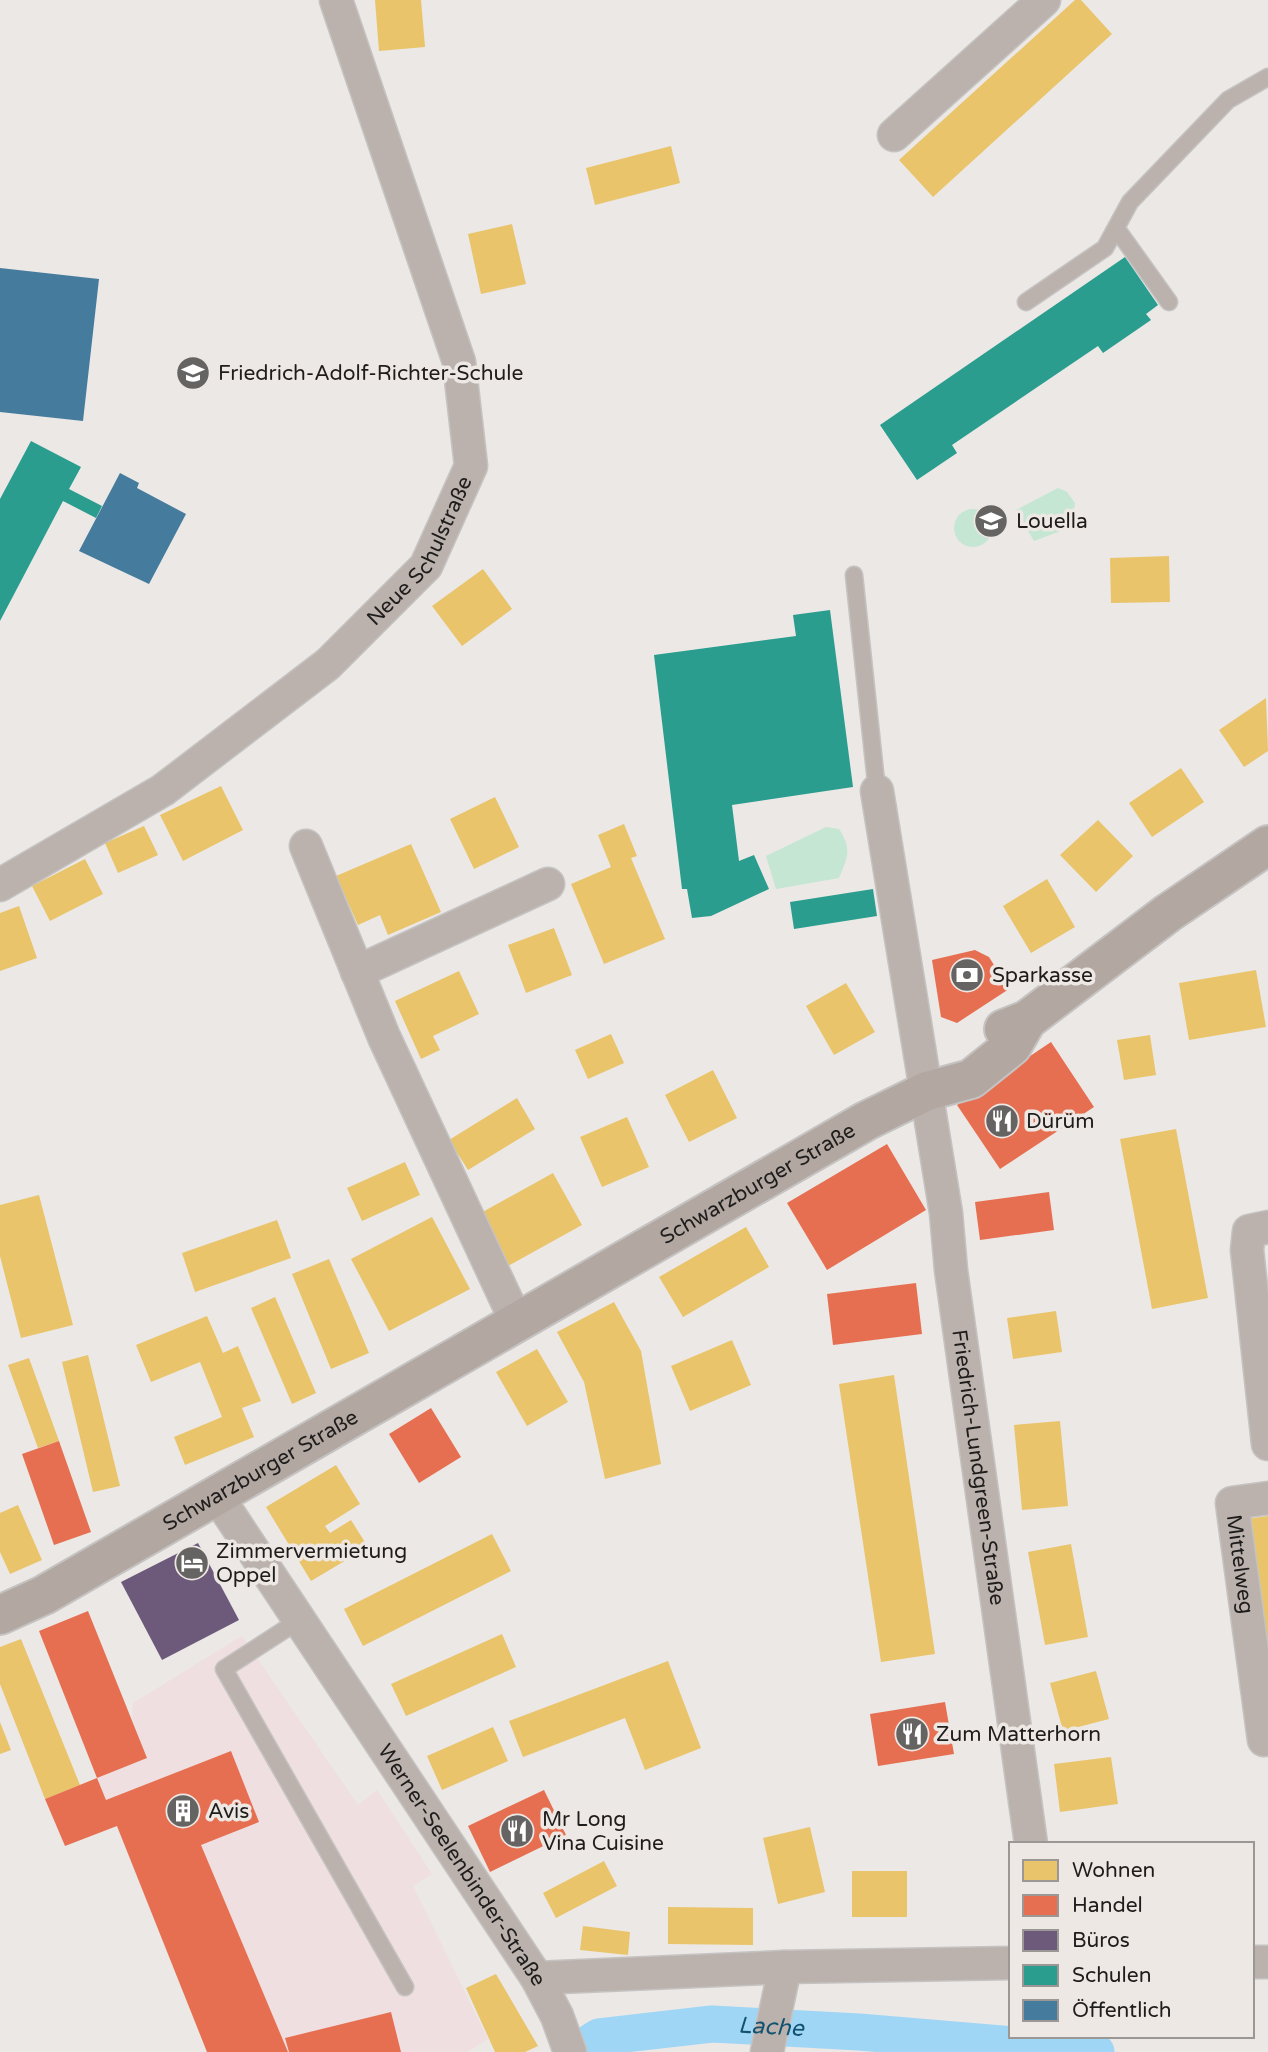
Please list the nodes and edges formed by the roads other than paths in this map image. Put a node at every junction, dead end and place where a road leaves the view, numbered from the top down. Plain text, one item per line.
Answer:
1 (336, 0) edge
2 (1044, 0) edge
3 (1268, 77) edge
4 (894, 135) dead end
5 (1116, 228) junction
6 (1026, 302) dead end
7 (1169, 302) dead end
8 (854, 575) dead end
9 (877, 791) joint
10 (1268, 845) edge
11 (306, 846) dead end
12 (548, 884) dead end
13 (0, 885) edge
14 (357, 972) junction
15 (927, 1091) junction
16 (1268, 1227) edge
17 (517, 1323) junction
18 (1268, 1444) edge
19 (217, 1496) junction
20 (1268, 1498) edge
21 (0, 1615) edge
22 (298, 1620) junction
23 (1268, 1739) edge
24 (1031, 1842) edge
25 (1009, 1963) edge
26 (537, 1979) junction
27 (782, 1982) junction
28 (405, 1987) dead end
29 (570, 2052) edge
30 (767, 2052) edge

1 - 13 street, Neue Schulstraße
2 - 4 street
3 - 5 lane
5 - 6 lane
5 - 7 lane
8 - 9 lane
9 - 15 street, Friedrich-Lundgreen-Straße
10 - 15 street, Schwarzburger Straße
11 - 14 street
12 - 14 street
14 - 17 street
15 - 17 street, Schwarzburger Straße
15 - 24 street, Friedrich-Lundgreen-Straße
16 - 18 street
17 - 19 street, Schwarzburger Straße
19 - 21 street, Schwarzburger Straße
19 - 22 street, Werner-Seelenbinder-Straße
20 - 23 street, Mittelweg
22 - 26 street, Werner-Seelenbinder-Straße
22 - 28 lane
25 - 27 street, Werner-Seelenbinder-Straße
26 - 27 street, Werner-Seelenbinder-Straße
26 - 29 street
27 - 30 street

